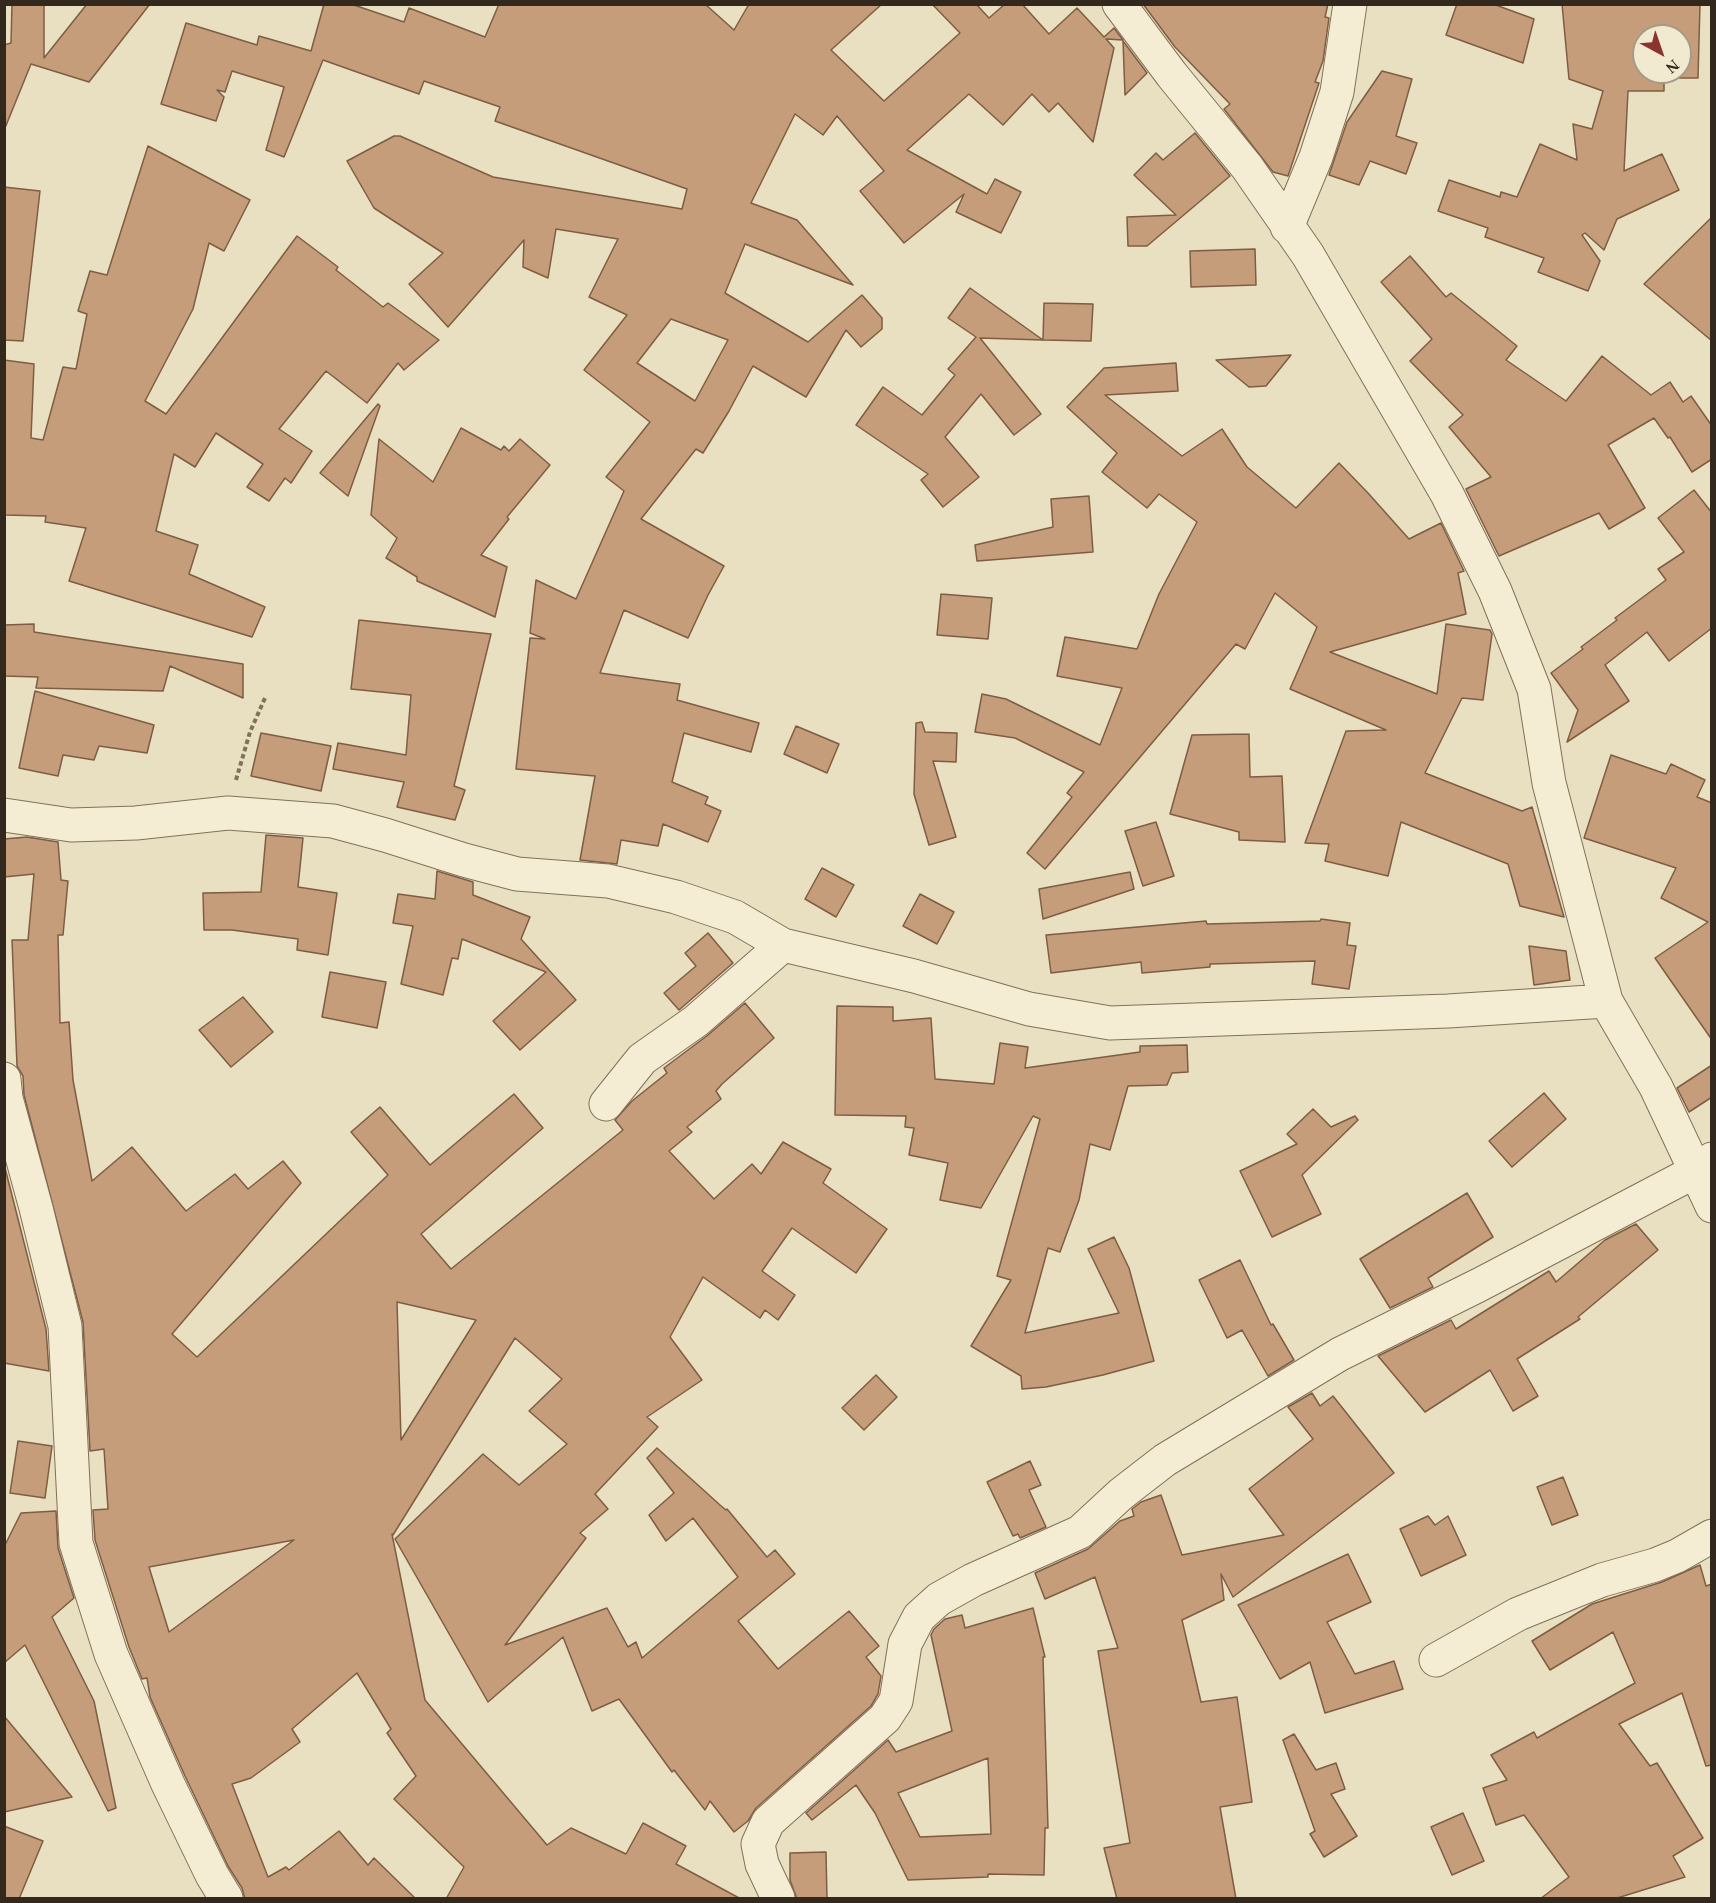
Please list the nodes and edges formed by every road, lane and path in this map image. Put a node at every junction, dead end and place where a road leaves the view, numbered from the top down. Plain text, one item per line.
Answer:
1 (1119, 4) edge
2 (1350, 4) edge
3 (1287, 227) junction
4 (264, 698) dead end
5 (228, 813) junction
6 (4, 815) edge
7 (783, 945) junction
8 (1606, 1001) junction
9 (5, 1092) edge
10 (606, 1104) dead end
11 (1704, 1165) edge
12 (1712, 1206) edge
13 (1712, 1536) edge
14 (1436, 1660) dead end
15 (226, 1899) edge
16 (778, 1899) edge

1 - 3 street
2 - 3 street
3 - 8 street
4 - 5 path
5 - 6 street
5 - 7 street
7 - 8 street
7 - 10 street
8 - 11 street
9 - 15 street
11 - 12 street
11 - 16 street
13 - 14 street

